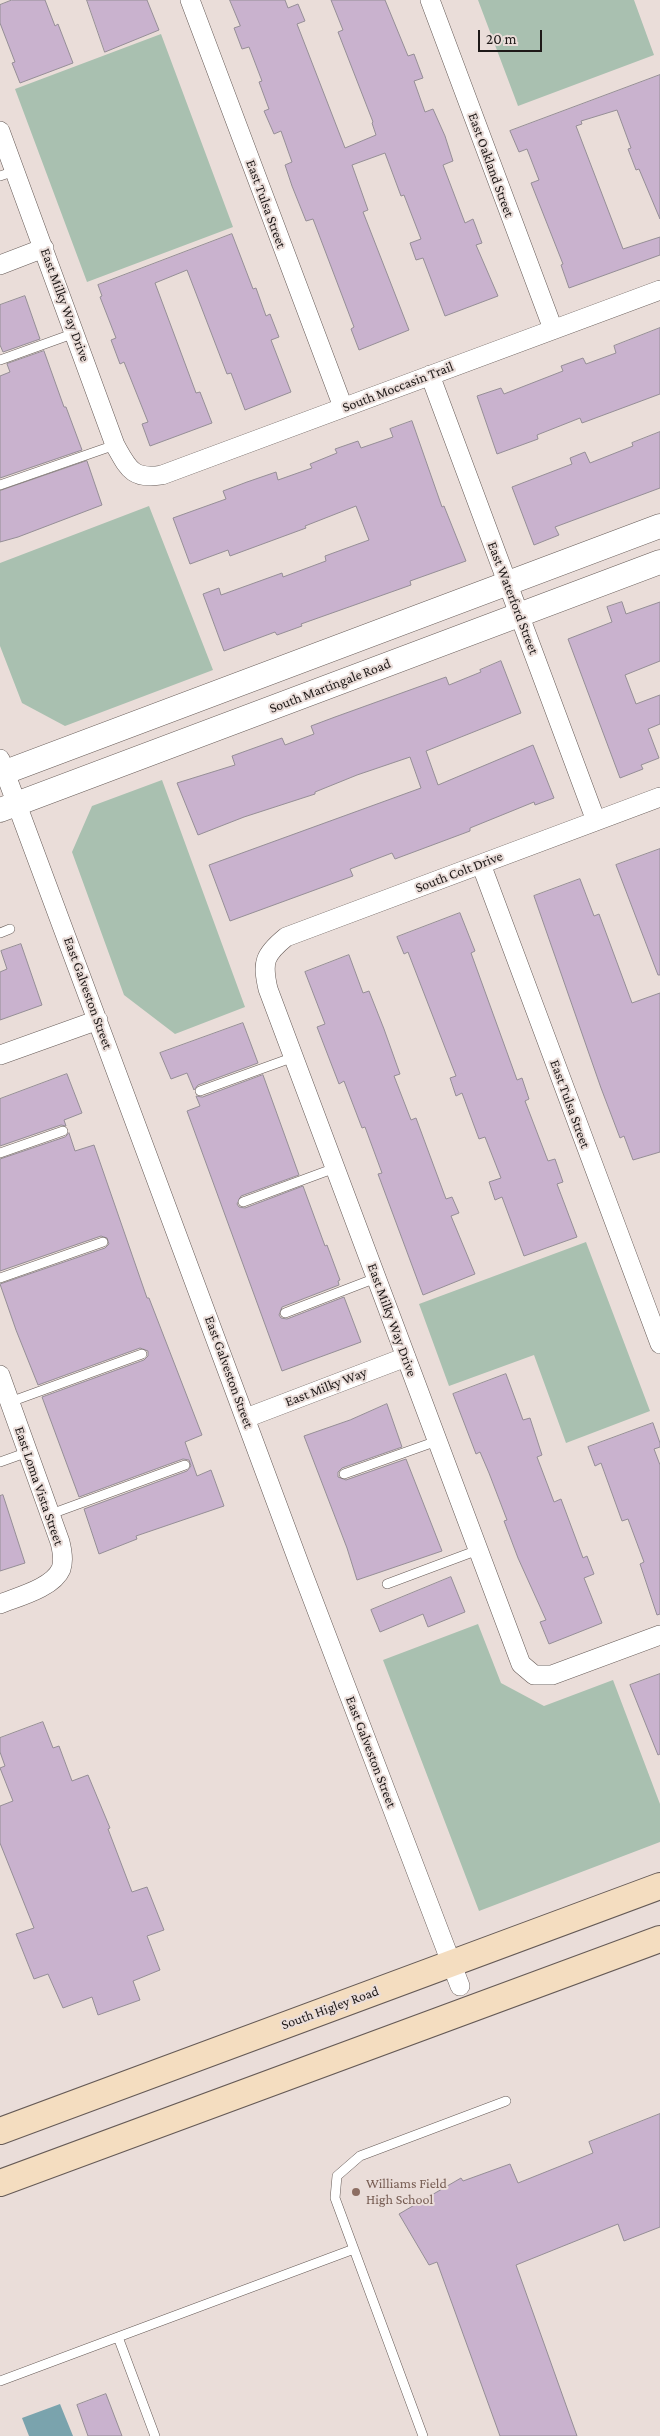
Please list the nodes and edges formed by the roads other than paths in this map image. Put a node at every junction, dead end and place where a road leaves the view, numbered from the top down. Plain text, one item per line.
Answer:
1 (190, 0) edge
2 (430, 0) edge
3 (0, 131) edge
4 (7, 174) edge
5 (44, 248) junction
6 (0, 265) edge
7 (660, 290) edge
8 (552, 329) junction
9 (76, 333) junction
10 (0, 360) edge
11 (430, 375) junction
12 (342, 407) junction
13 (115, 445) junction
14 (136, 474) joint
15 (0, 485) edge
16 (660, 526) edge
17 (660, 562) edge
18 (507, 584) junction
19 (519, 615) junction
20 (2, 768) edge
21 (660, 797) edge
22 (9, 807) edge
23 (596, 820) junction
24 (481, 864) junction
25 (10, 929) dead end
26 (0, 933) edge
27 (267, 958) joint
28 (98, 1020) junction
29 (0, 1055) edge
30 (294, 1057) junction
31 (200, 1091) dead end
32 (63, 1131) dead end
33 (0, 1154) edge
34 (335, 1168) junction
35 (243, 1202) dead end
36 (103, 1242) dead end
37 (0, 1278) edge
38 (376, 1278) junction
39 (285, 1313) dead end
40 (660, 1344) edge
41 (142, 1354) dead end
42 (406, 1357) junction
43 (0, 1375) edge
44 (10, 1402) junction
45 (246, 1418) junction
46 (437, 1441) junction
47 (28, 1452) junction
48 (0, 1462) edge
49 (185, 1464) dead end
50 (344, 1474) dead end
51 (51, 1514) junction
52 (478, 1550) junction
53 (387, 1584) dead end
54 (0, 1604) edge
55 (660, 1635) edge
56 (660, 1886) edge
57 (660, 1940) edge
58 (455, 1974) junction
59 (506, 2101) dead end
60 (0, 2131) edge
61 (0, 2183) edge
62 (354, 2249) junction
63 (118, 2337) junction
64 (0, 2381) edge
65 (155, 2436) edge
66 (423, 2436) edge

1 - 12 street, East Tulsa Street
2 - 8 street, East Oakland Street
3 - 4 street, East Milky Way Drive
4 - 5 street, East Milky Way Drive
5 - 6 street
5 - 9 street, East Milky Way Drive
7 - 8 street, South Moccasin Trail
8 - 11 street, South Moccasin Trail
9 - 10 lane
9 - 13 street, East Milky Way Drive
11 - 12 street, South Moccasin Trail
11 - 18 street, East Waterford Street
12 - 14 street, South Moccasin Trail
13 - 14 street, East Milky Way Drive
13 - 15 lane
16 - 18 street
17 - 19 street, South Martingale Road
18 - 19 street, East Waterford Street
18 - 20 street
19 - 22 street, South Martingale Road
19 - 23 street, East Waterford Street
20 - 22 street, East Galveston Street
21 - 23 street, South Colt Drive
22 - 28 street, East Galveston Street
23 - 24 street, South Colt Drive
24 - 27 street, South Colt Drive
24 - 40 street, East Tulsa Street
25 - 26 lane
27 - 30 street, East Milky Way Drive
28 - 29 street
28 - 45 street, East Galveston Street
30 - 31 lane
30 - 34 street, East Milky Way Drive
32 - 33 lane
34 - 35 lane
34 - 38 street, East Milky Way Drive
36 - 37 lane
38 - 39 lane
38 - 42 street, East Milky Way Drive
41 - 44 lane
42 - 45 street, East Milky Way
42 - 46 street, East Milky Way Drive
43 - 44 street, East Loma Vista Street
44 - 47 street, East Loma Vista Street
45 - 58 street, East Galveston Street
46 - 50 lane
46 - 52 street, East Milky Way Drive
47 - 48 lane
47 - 51 street, East Loma Vista Street
49 - 51 lane
51 - 54 street, East Loma Vista Street
52 - 53 lane
52 - 55 street, East Milky Way Drive
56 - 58 main road, South Higley Road
57 - 61 main road
58 - 60 main road, South Higley Road
59 - 62 lane
62 - 63 lane
62 - 66 lane
63 - 64 lane
63 - 65 lane

